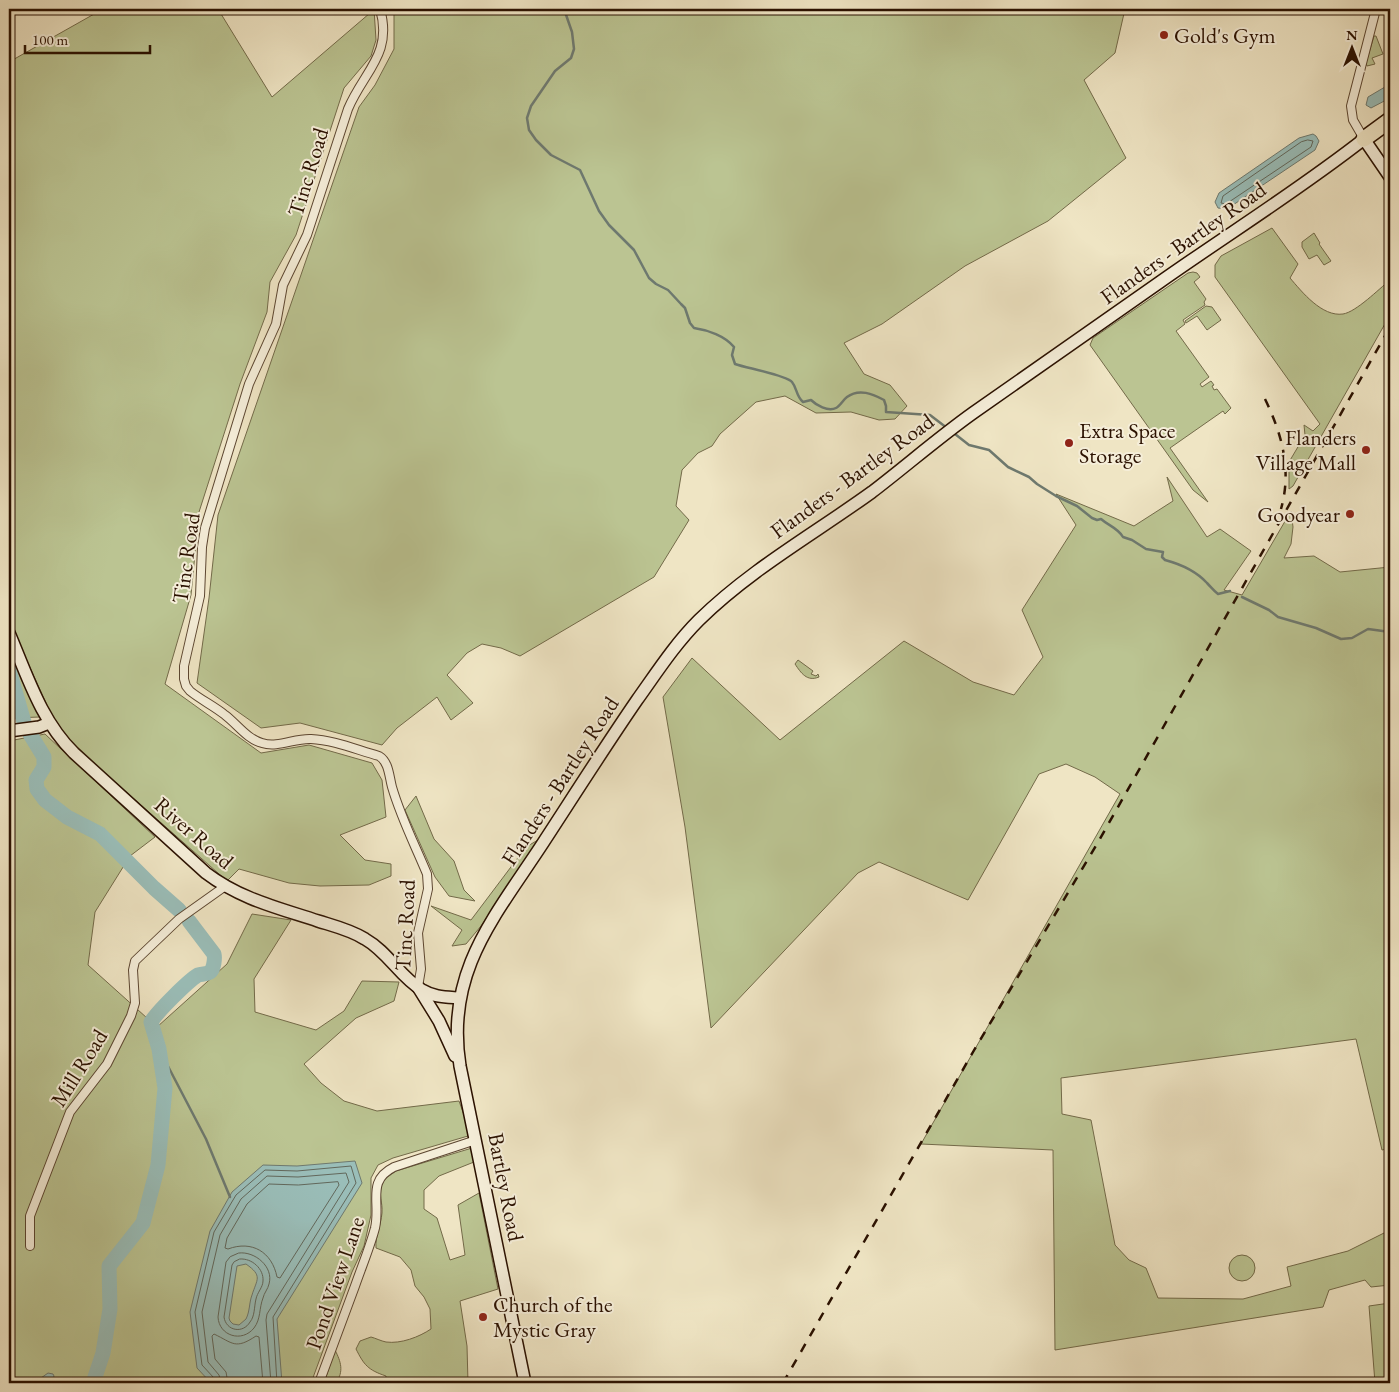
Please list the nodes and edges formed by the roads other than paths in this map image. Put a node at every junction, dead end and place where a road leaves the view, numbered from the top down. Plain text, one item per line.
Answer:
1 (380, 9) edge
2 (1376, 9) edge
3 (1390, 120) edge
4 (1364, 139) junction
5 (1390, 177) edge
6 (9, 633) edge
7 (49, 723) junction
8 (9, 731) edge
9 (224, 887) junction
10 (418, 987) junction
11 (459, 998) junction
12 (460, 1066) junction
13 (476, 1140) junction
14 (30, 1246) dead end
15 (319, 1383) edge
16 (525, 1383) edge

1 - 10 street, Tinc Road
2 - 4 street
3 - 4 highway
4 - 5 main road
4 - 11 main road, Flanders - Bartley Road
6 - 7 main road, River Road
7 - 8 main road
7 - 9 main road, River Road
9 - 10 main road, River Road
9 - 14 street, Mill Road
10 - 11 main road, River Road
10 - 12 main road, River Road
11 - 12 main road, Bartley Road
12 - 13 main road, Bartley Road
13 - 15 street, Pond View Lane
13 - 16 main road, Bartley Road

